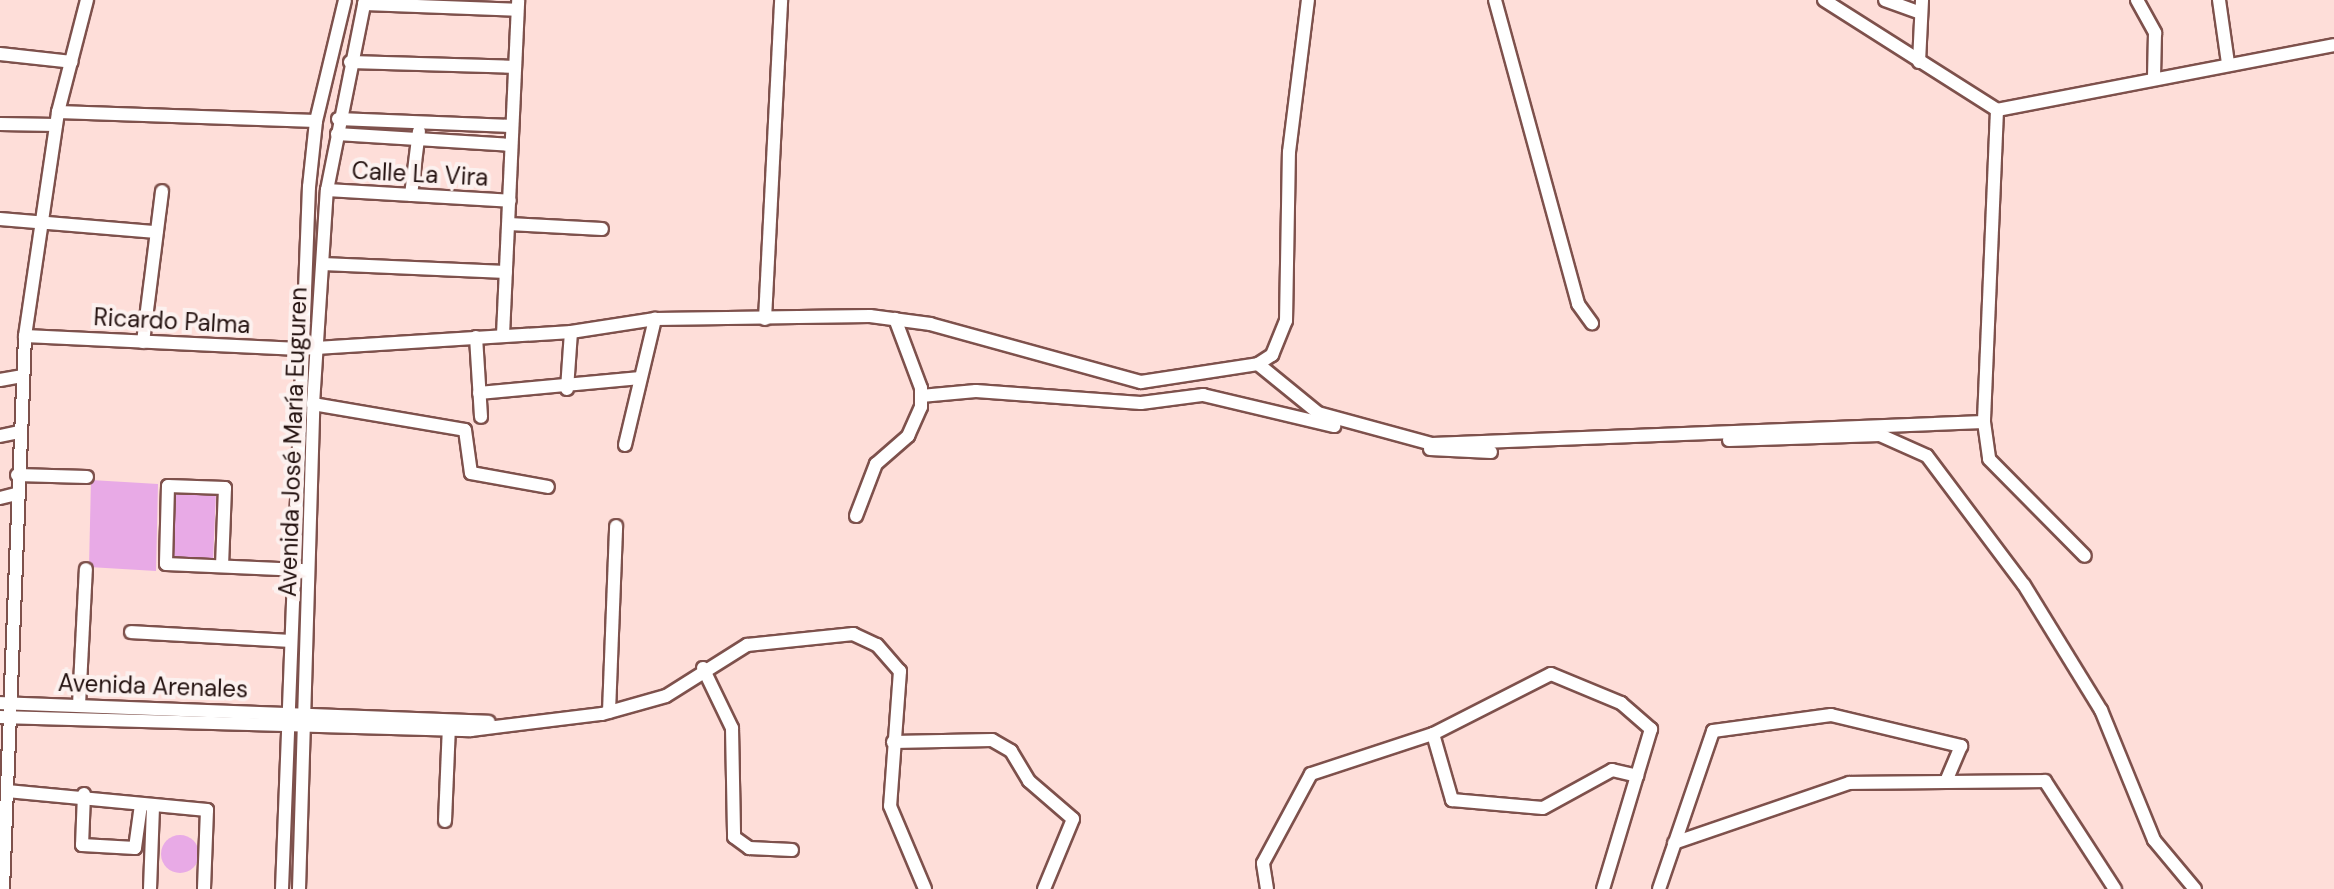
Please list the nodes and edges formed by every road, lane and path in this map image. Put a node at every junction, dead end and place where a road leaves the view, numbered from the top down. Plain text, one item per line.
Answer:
1 (87, 0) edge
2 (345, 0) edge
3 (781, 0) edge
4 (1308, 0) edge
5 (1495, 0) edge
6 (1824, 0) edge
7 (1885, 0) edge
8 (2137, 0) edge
9 (2219, 0) edge
10 (365, 2) edge
11 (517, 5) edge
12 (1914, 6) edge
13 (2334, 45) edge
14 (0, 54) edge
15 (72, 62) junction
16 (350, 62) junction
17 (1919, 62) junction
18 (2228, 63) junction
19 (515, 67) junction
20 (2154, 76) junction
21 (1997, 110) junction
22 (57, 119) junction
23 (338, 119) junction
24 (316, 121) junction
25 (0, 124) edge
26 (419, 124) junction
27 (511, 126) junction
28 (337, 134) junction
29 (418, 139) junction
30 (511, 145) junction
31 (327, 190) junction
32 (162, 191) dead end
33 (411, 195) junction
34 (510, 201) junction
35 (0, 219) edge
36 (40, 222) junction
37 (509, 224) junction
38 (602, 229) dead end
39 (156, 232) junction
40 (323, 264) junction
41 (506, 272) junction
42 (655, 319) junction
43 (765, 319) junction
44 (895, 319) junction
45 (1592, 323) dead end
46 (571, 332) junction
47 (503, 335) junction
48 (25, 336) junction
49 (476, 337) junction
50 (143, 342) junction
51 (317, 347) junction
52 (300, 349) junction
53 (1258, 364) junction
54 (22, 376) junction
55 (640, 378) junction
56 (0, 380) edge
57 (567, 389) junction
58 (479, 393) junction
59 (921, 396) junction
60 (313, 404) junction
61 (481, 417) dead end
62 (1984, 422) junction
63 (19, 432) junction
64 (0, 436) edge
65 (625, 445) dead end
66 (17, 475) junction
67 (87, 477) dead end
68 (548, 487) dead end
69 (16, 494) junction
70 (0, 498) edge
71 (856, 516) dead end
72 (616, 526) dead end
73 (2085, 556) dead end
74 (14, 558) junction
75 (0, 562) edge
76 (222, 566) junction
77 (86, 569) dead end
78 (294, 570) junction
79 (310, 570) junction
80 (131, 632) dead end
81 (290, 641) junction
82 (703, 668) junction
83 (5, 702) edge
84 (79, 705) junction
85 (286, 712) junction
86 (609, 712) junction
87 (305, 713) junction
88 (5, 718) edge
89 (448, 724) junction
90 (286, 728) junction
91 (304, 729) junction
92 (1433, 734) junction
93 (893, 742) junction
94 (1637, 776) junction
95 (1946, 781) junction
96 (7, 791) junction
97 (84, 794) junction
98 (147, 807) junction
99 (445, 821) dead end
100 (1674, 843) junction
101 (792, 850) dead end
102 (3, 889) edge
103 (150, 889) edge
104 (204, 889) edge
105 (282, 889) edge
106 (299, 889) edge
107 (925, 889) edge
108 (1044, 889) edge
109 (1267, 889) edge
110 (1603, 889) edge
111 (1659, 889) edge
112 (2115, 889) edge
113 (2195, 889) edge

1 - 15 street
2 - 24 street, Avenida José María Euguren
3 - 43 street
4 - 53 street
5 - 45 street
6 - 17 street
7 - 12 street
8 - 20 street
9 - 18 street
10 - 11 street
10 - 16 street, Avenida José María Euguren
11 - 19 street
12 - 17 street
13 - 18 street
14 - 15 street
15 - 22 street
16 - 19 street
16 - 23 street, Avenida José María Euguren
17 - 21 street
18 - 20 street
19 - 27 street
20 - 21 street
21 - 62 street
22 - 24 street
22 - 25 street
22 - 36 street
23 - 26 street
23 - 28 street, Avenida José María Euguren
24 - 52 street, Avenida José María Euguren
26 - 27 street
26 - 29 street
27 - 30 street
28 - 29 street
28 - 31 street, Avenida José María Euguren
29 - 30 street
29 - 33 street
30 - 34 street
31 - 33 street, Calle La Vira
31 - 40 street, Avenida José María Euguren
32 - 39 street
33 - 34 street, Calle La Vira
34 - 37 street
35 - 36 street
36 - 39 street
36 - 48 street
37 - 38 street
37 - 41 street
39 - 50 street
40 - 41 street
40 - 51 street, Avenida José María Euguren
41 - 47 street
42 - 43 street, Ricardo Palma
42 - 46 street, Ricardo Palma
42 - 55 street
43 - 44 street, Ricardo Palma
44 - 53 street, Ricardo Palma
44 - 59 street
46 - 47 street, Ricardo Palma
46 - 57 street
47 - 49 street, Ricardo Palma
48 - 50 street, Ricardo Palma
48 - 54 street
49 - 51 street, Ricardo Palma
49 - 58 street
50 - 52 street, Ricardo Palma
51 - 52 street, Ricardo Palma
51 - 60 street, Avenida José María Euguren
52 - 78 street, Avenida José María Euguren
53 - 62 street
54 - 56 street
54 - 63 street
55 - 57 street
55 - 65 street
57 - 58 street
58 - 61 street
59 - 71 street
59 - 113 street
60 - 68 street
60 - 79 street, Avenida José María Euguren
62 - 73 street
63 - 64 street
63 - 66 street
66 - 67 street
66 - 69 street
69 - 70 street
69 - 74 street
72 - 86 street
74 - 75 street
74 - 83 street
76 - 76 street
76 - 78 street
77 - 84 street
78 - 79 street
78 - 81 street, Avenida José María Euguren
79 - 87 street, Avenida José María Euguren
80 - 81 street
81 - 85 street, Avenida José María Euguren
82 - 86 street
82 - 93 street
82 - 101 street
83 - 84 street, Avenida Arenales
83 - 88 street
84 - 85 street, Avenida Arenales
85 - 87 street, Avenida Arenales
85 - 90 street, Avenida José María Euguren
86 - 89 street
87 - 89 street, Avenida Arenales
87 - 91 street, Avenida José María Euguren
88 - 90 street, Avenida Arenales
88 - 96 street
89 - 91 street, Avenida Arenales
89 - 99 street
90 - 91 street, Avenida Arenales
90 - 105 street, Avenida José María Euguren
91 - 106 street, Avenida José María Euguren
92 - 94 street
92 - 94 street
92 - 109 street
93 - 107 street
93 - 108 street
94 - 110 street
95 - 100 street
95 - 100 street
95 - 112 street
96 - 97 street
96 - 102 street
97 - 98 street
97 - 98 street
98 - 103 street
98 - 104 street
100 - 111 street

